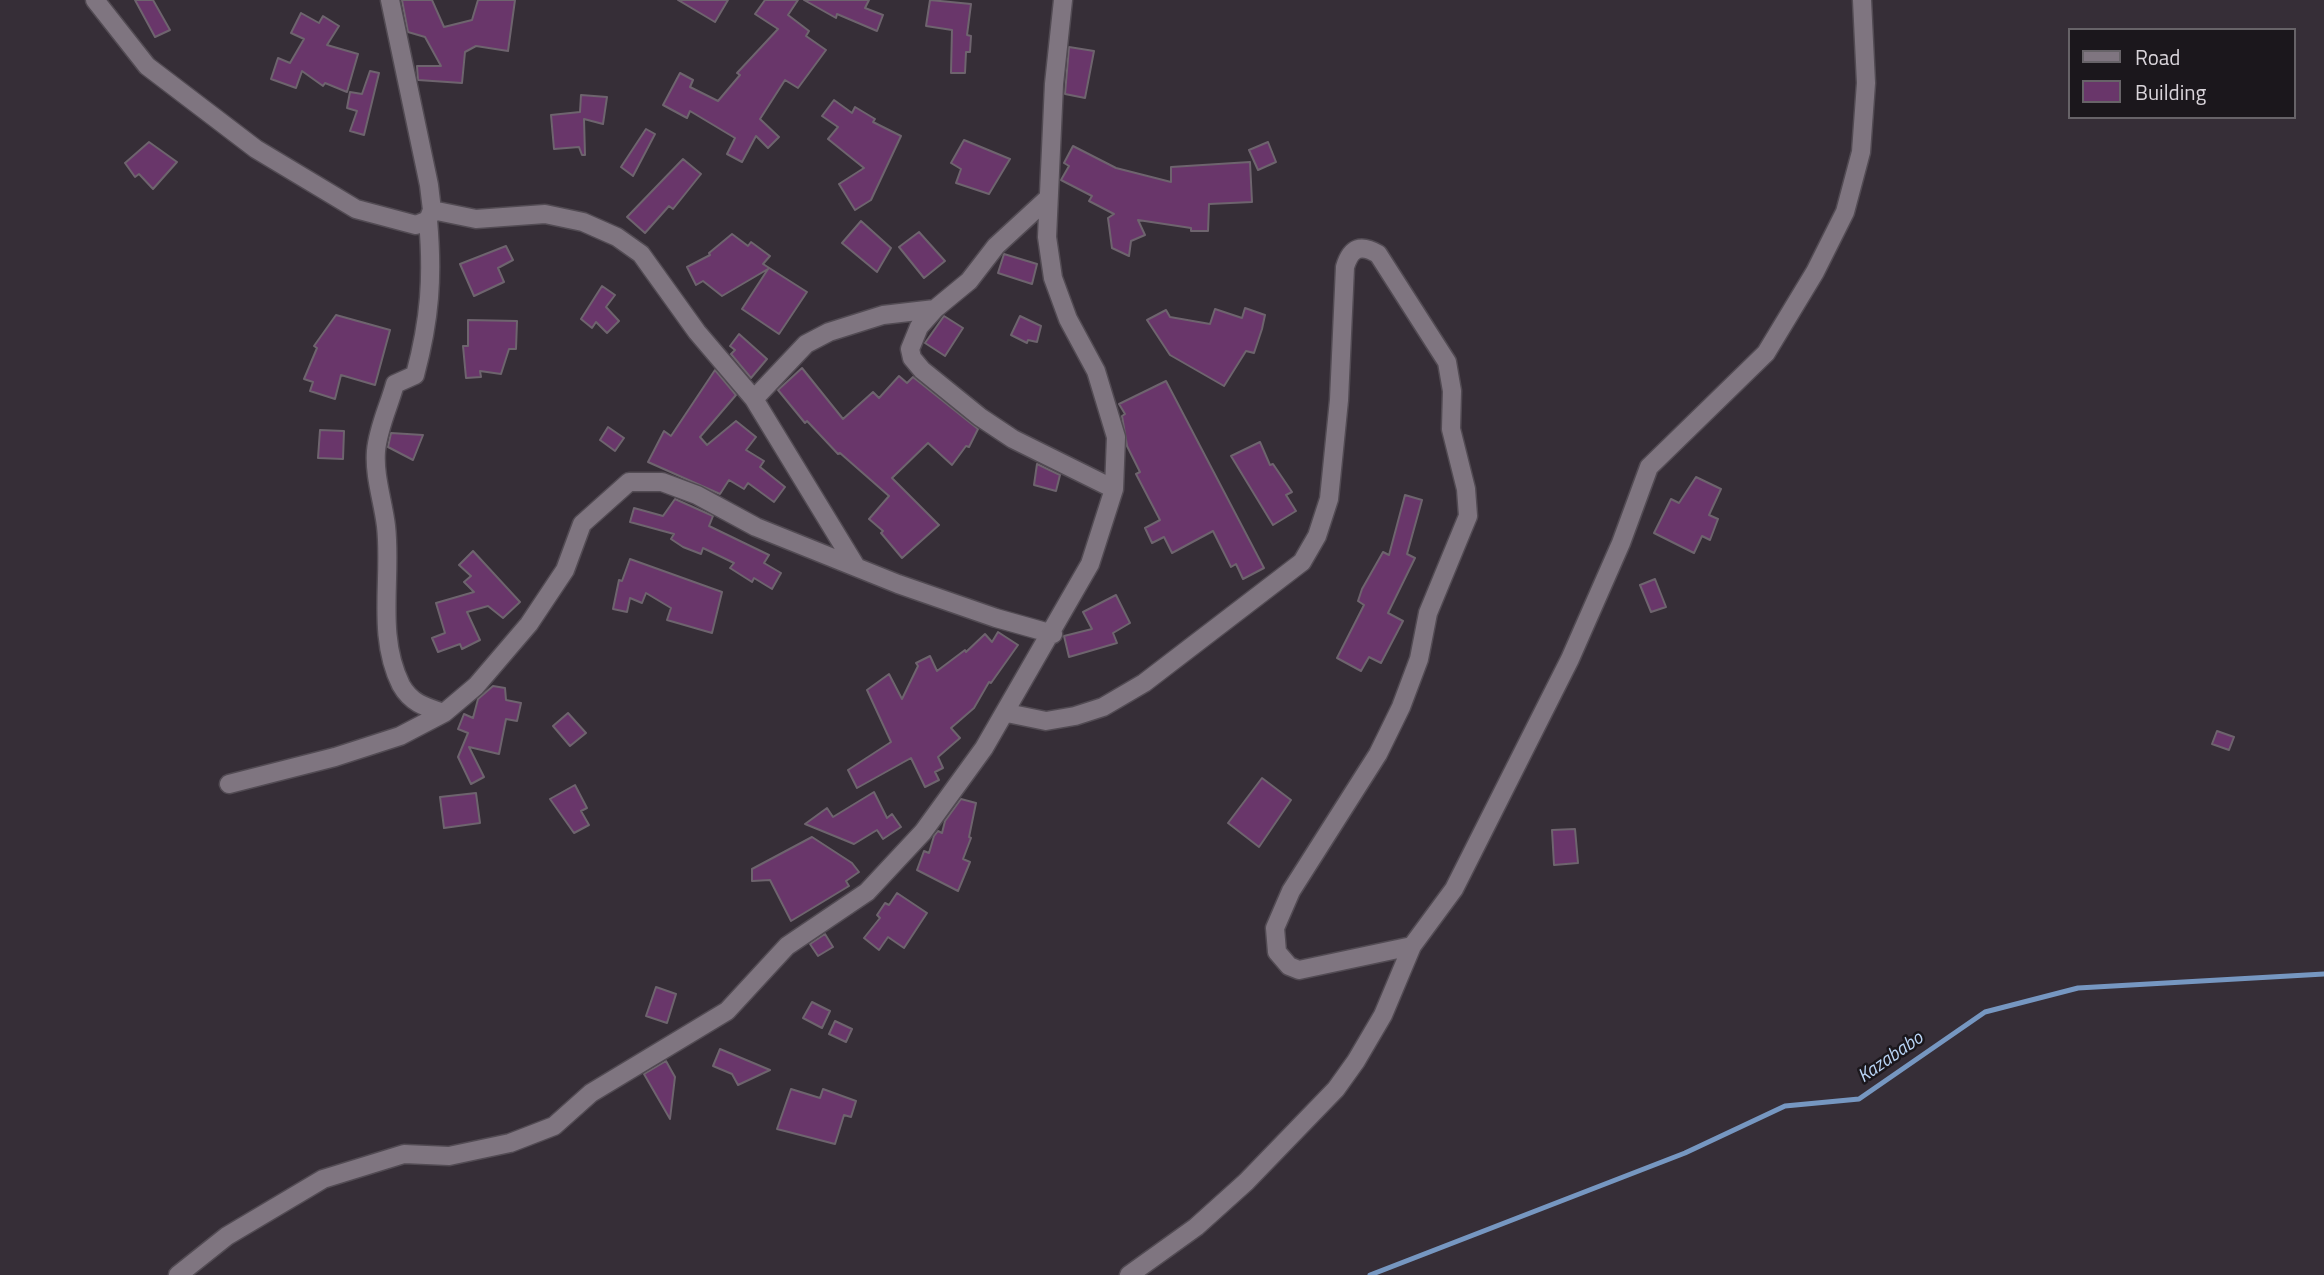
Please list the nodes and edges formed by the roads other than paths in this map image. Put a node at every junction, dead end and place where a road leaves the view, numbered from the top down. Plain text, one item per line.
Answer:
1 (95, 0) edge
2 (390, 0) edge
3 (1063, 0) edge
4 (1862, 0) edge
5 (1047, 199) junction
6 (430, 215) junction
7 (935, 309) junction
8 (754, 399) junction
9 (1114, 489) junction
10 (855, 565) junction
11 (1053, 634) junction
12 (444, 713) junction
13 (1007, 713) junction
14 (229, 784) dead end
15 (1412, 946) junction
16 (177, 1275) edge
17 (1129, 1275) edge

1 - 6 street
2 - 6 street
3 - 5 street
4 - 15 street
5 - 7 street
5 - 9 street
6 - 8 street
6 - 12 street
7 - 8 street
7 - 9 street
8 - 10 street
9 - 11 street
10 - 11 street
10 - 12 street
11 - 13 street
12 - 14 street
13 - 15 street
13 - 16 street
15 - 17 street

